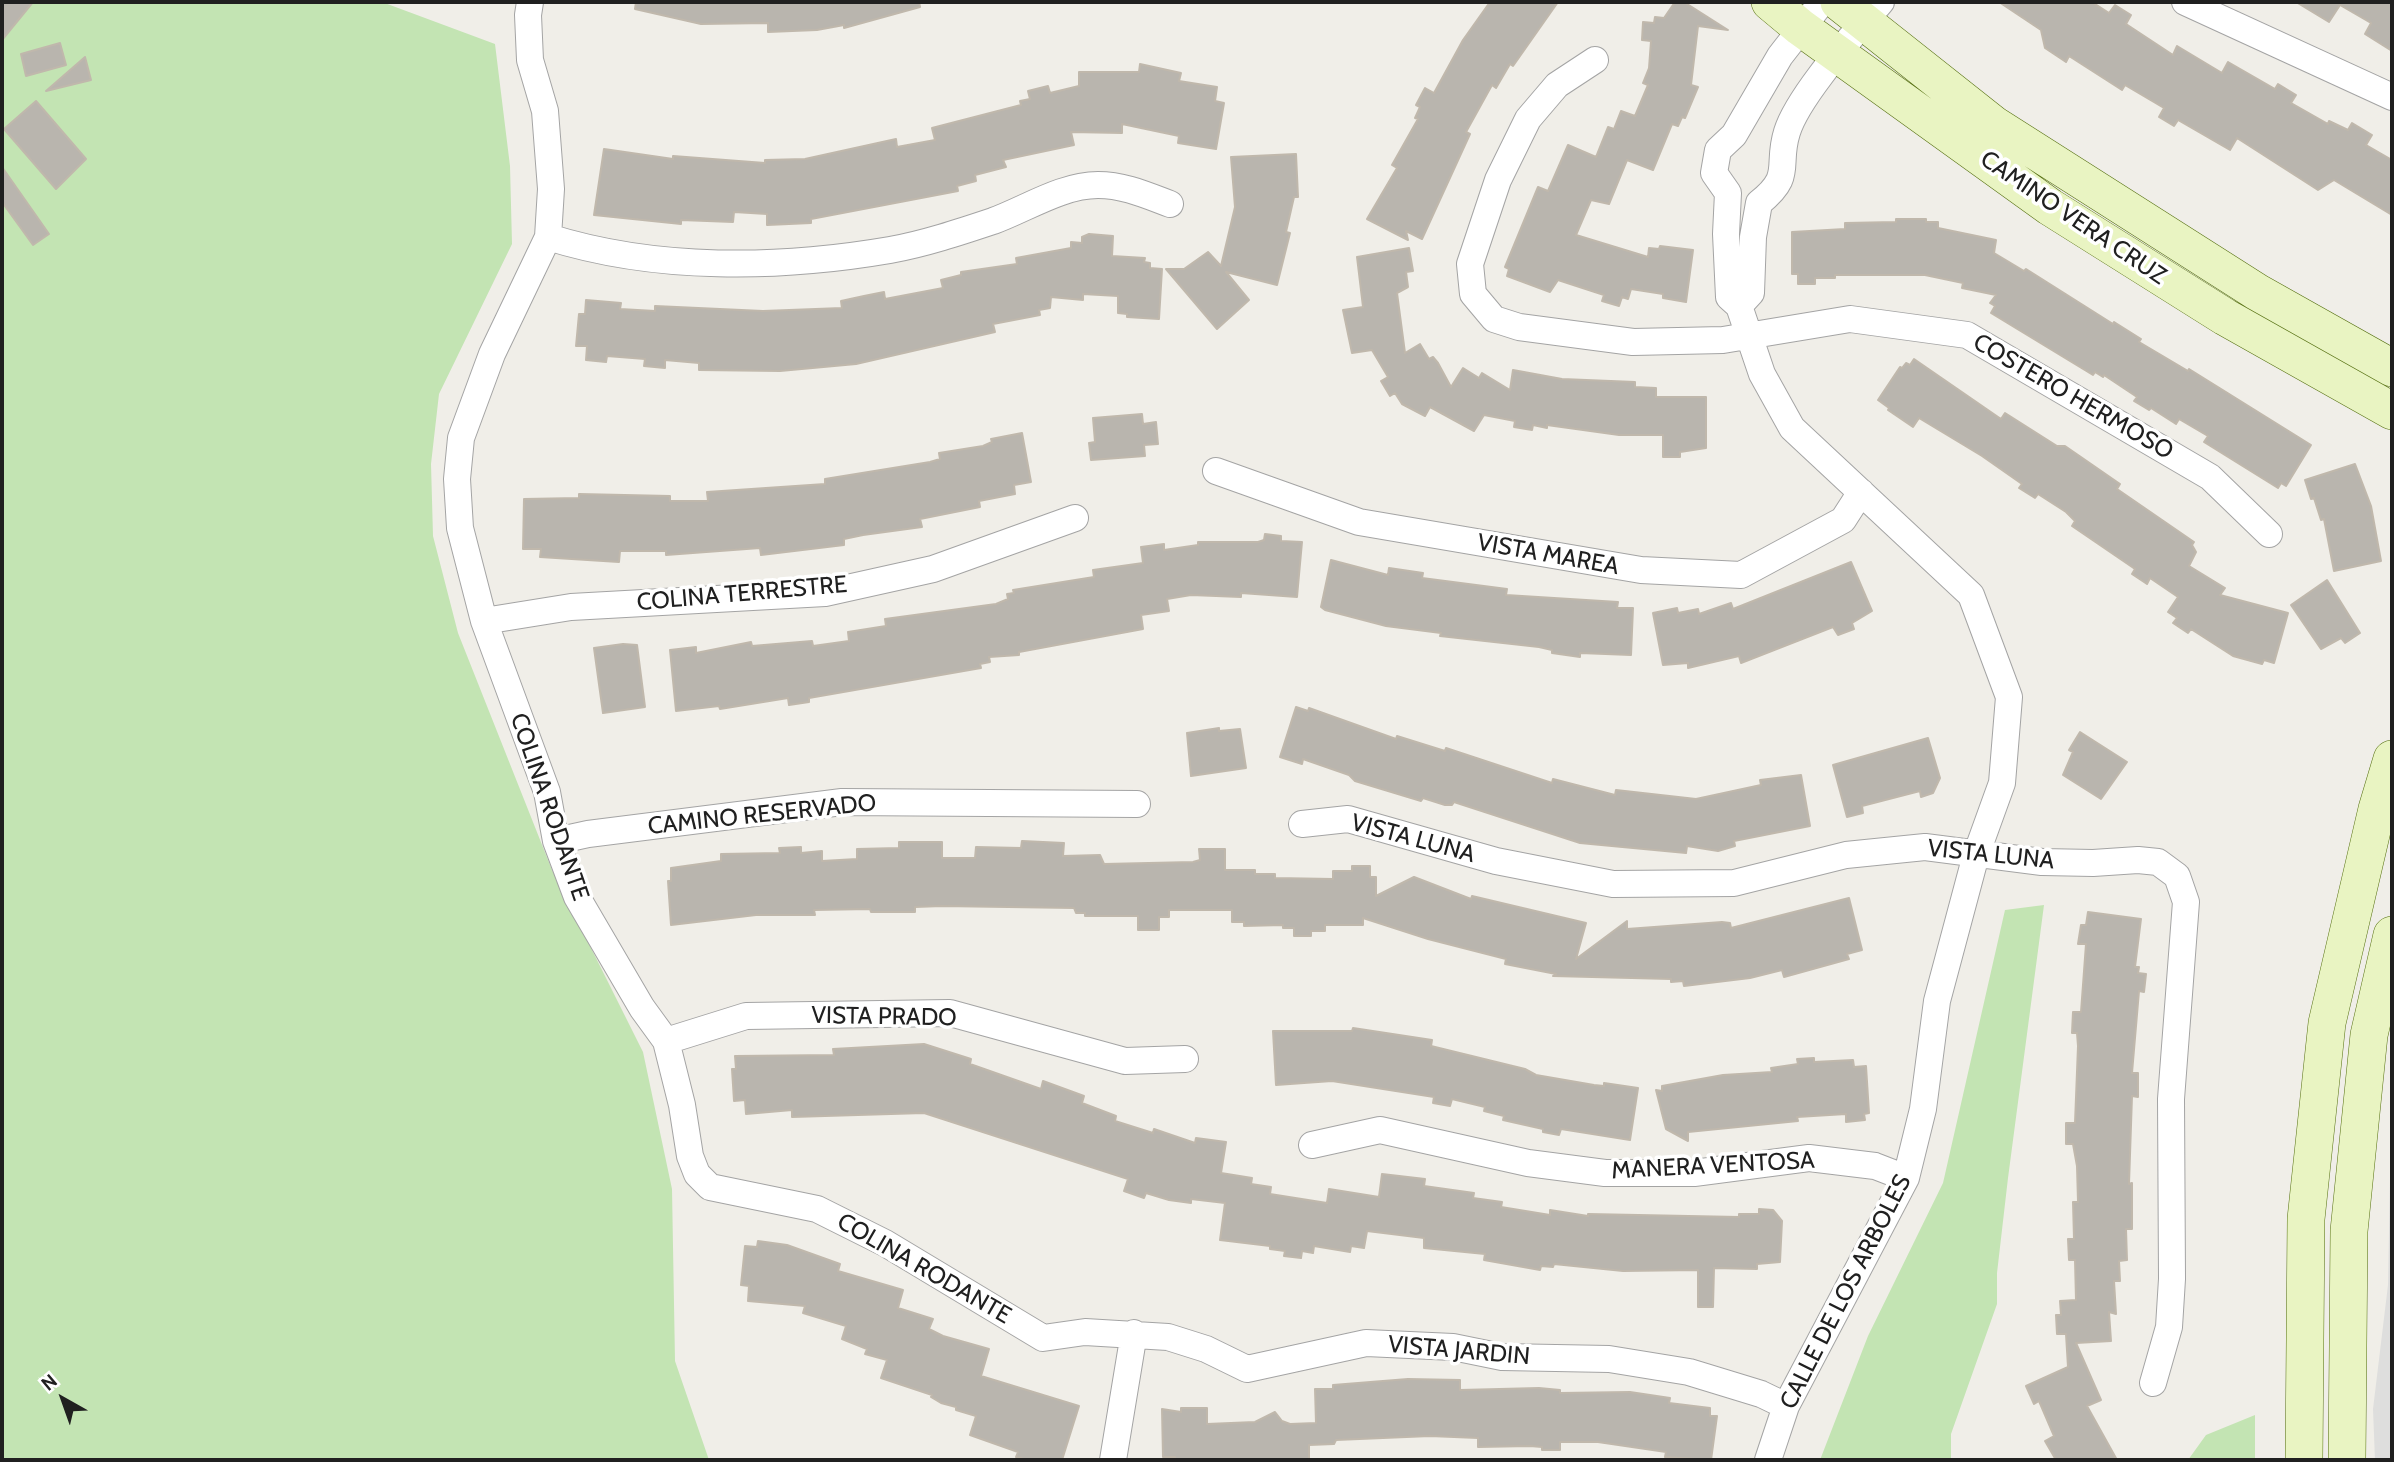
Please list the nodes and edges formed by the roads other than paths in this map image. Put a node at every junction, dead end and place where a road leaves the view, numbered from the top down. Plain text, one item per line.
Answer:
1 (530, 2) edge
2 (1770, 2) edge
3 (2185, 2) edge
4 (1862, 8) edge
5 (1811, 15) edge
6 (1839, 55) junction
7 (1595, 60) dead end
8 (2392, 97) edge
9 (1728, 193) junction
10 (1759, 203) junction
11 (1170, 204) dead end
12 (548, 237) junction
13 (1739, 306) junction
14 (1749, 337) junction
15 (2392, 368) edge
16 (2392, 411) edge
17 (1216, 471) dead end
18 (1861, 492) junction
19 (1075, 517) dead end
20 (2269, 534) dead end
21 (484, 621) junction
22 (2392, 759) edge
23 (1137, 804) dead end
24 (1302, 824) dead end
25 (556, 841) junction
26 (1976, 855) junction
27 (2392, 935) edge
28 (666, 1041) junction
29 (1185, 1059) dead end
30 (1312, 1145) dead end
31 (1906, 1178) junction
32 (1134, 1334) junction
33 (2153, 1383) dead end
34 (1786, 1406) junction
35 (1113, 1460) edge
36 (1768, 1460) edge
37 (2304, 1460) edge
38 (2347, 1460) edge

1 - 12 street, COLINA RODANTE
2 - 5 main road, CAMINO VERA CRUZ
3 - 8 street
4 - 6 street
4 - 15 main road, CAMINO VERA CRUZ
5 - 6 main road, CAMINO VERA CRUZ
5 - 9 street
6 - 10 street
6 - 16 main road, CAMINO VERA CRUZ
7 - 14 street, COSTERO HERMOSO
9 - 10 street
9 - 13 street
10 - 13 street
11 - 12 street
12 - 21 street, COLINA RODANTE
13 - 14 street, CALLE DE LOS ARBOLES
14 - 18 street, CALLE DE LOS ARBOLES
14 - 20 street, COSTERO HERMOSO
17 - 18 street, VISTA MAREA
18 - 26 street, CALLE DE LOS ARBOLES
19 - 21 street, COLINA TERRESTRE
21 - 25 street, COLINA RODANTE
22 - 37 main road
23 - 25 street, CAMINO RESERVADO
24 - 26 street, VISTA LUNA
25 - 28 street, COLINA RODANTE
26 - 31 street, CALLE DE LOS ARBOLES
26 - 33 street, VISTA LUNA
27 - 38 main road
28 - 29 street, VISTA PRADO
28 - 32 street, COLINA RODANTE
30 - 31 street, MANERA VENTOSA
31 - 34 street, CALLE DE LOS ARBOLES
32 - 34 street, VISTA JARDIN
32 - 35 street
34 - 36 street, CALLE DE LOS ARBOLES

